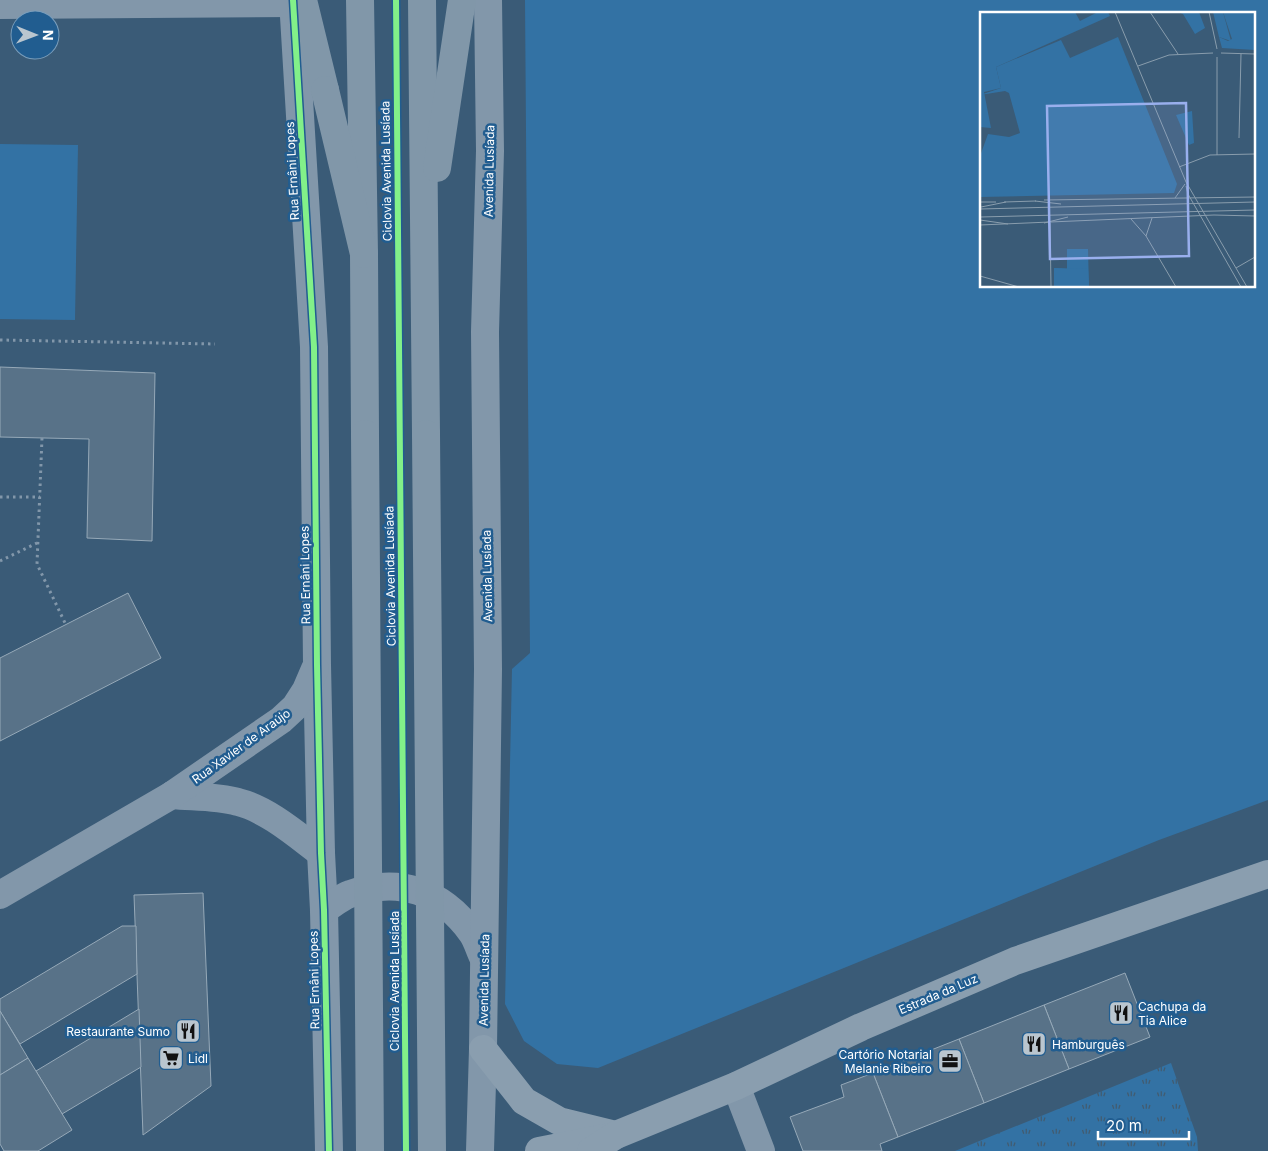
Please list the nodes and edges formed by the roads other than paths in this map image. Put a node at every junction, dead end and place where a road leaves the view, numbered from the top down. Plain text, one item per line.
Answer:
1 (360, 0) edge
2 (422, 0) edge
3 (462, 0) edge
4 (488, 0) edge
5 (297, 1) edge
6 (0, 5) edge
7 (436, 84) junction
8 (364, 254) junction
9 (317, 665) junction
10 (172, 795) junction
11 (321, 853) junction
12 (1268, 874) edge
13 (0, 895) edge
14 (324, 910) junction
15 (484, 961) junction
16 (483, 1049) junction
17 (736, 1086) junction
18 (616, 1135) junction
19 (329, 1151) edge
20 (370, 1151) edge
21 (432, 1151) edge
22 (480, 1151) edge
23 (538, 1151) edge
24 (591, 1151) edge
25 (761, 1151) edge

1 - 8 main road, bridge
2 - 7 main road
3 - 7 main road
4 - 15 street, Avenida Lusíada
5 - 6 street
5 - 8 main road, bridge
5 - 9 street, Rua Ernâni Lopes
7 - 21 main road, bridge
8 - 20 main road, bridge
9 - 10 street, Rua Xavier de Araújo
9 - 11 street, Rua Ernâni Lopes
10 - 11 street, Rua Xavier de Araújo
10 - 13 street, Rua Xavier de Araújo
11 - 14 street, Rua Ernâni Lopes
12 - 17 main road, Estrada da Luz
14 - 15 street
14 - 19 street, Rua Ernâni Lopes
15 - 16 street, Avenida Lusíada
16 - 18 main road
16 - 22 street, Avenida Lusíada
17 - 18 main road, Estrada da Luz
17 - 25 street
18 - 23 main road, Estrada da Luz
18 - 24 main road, Estrada da Luz

